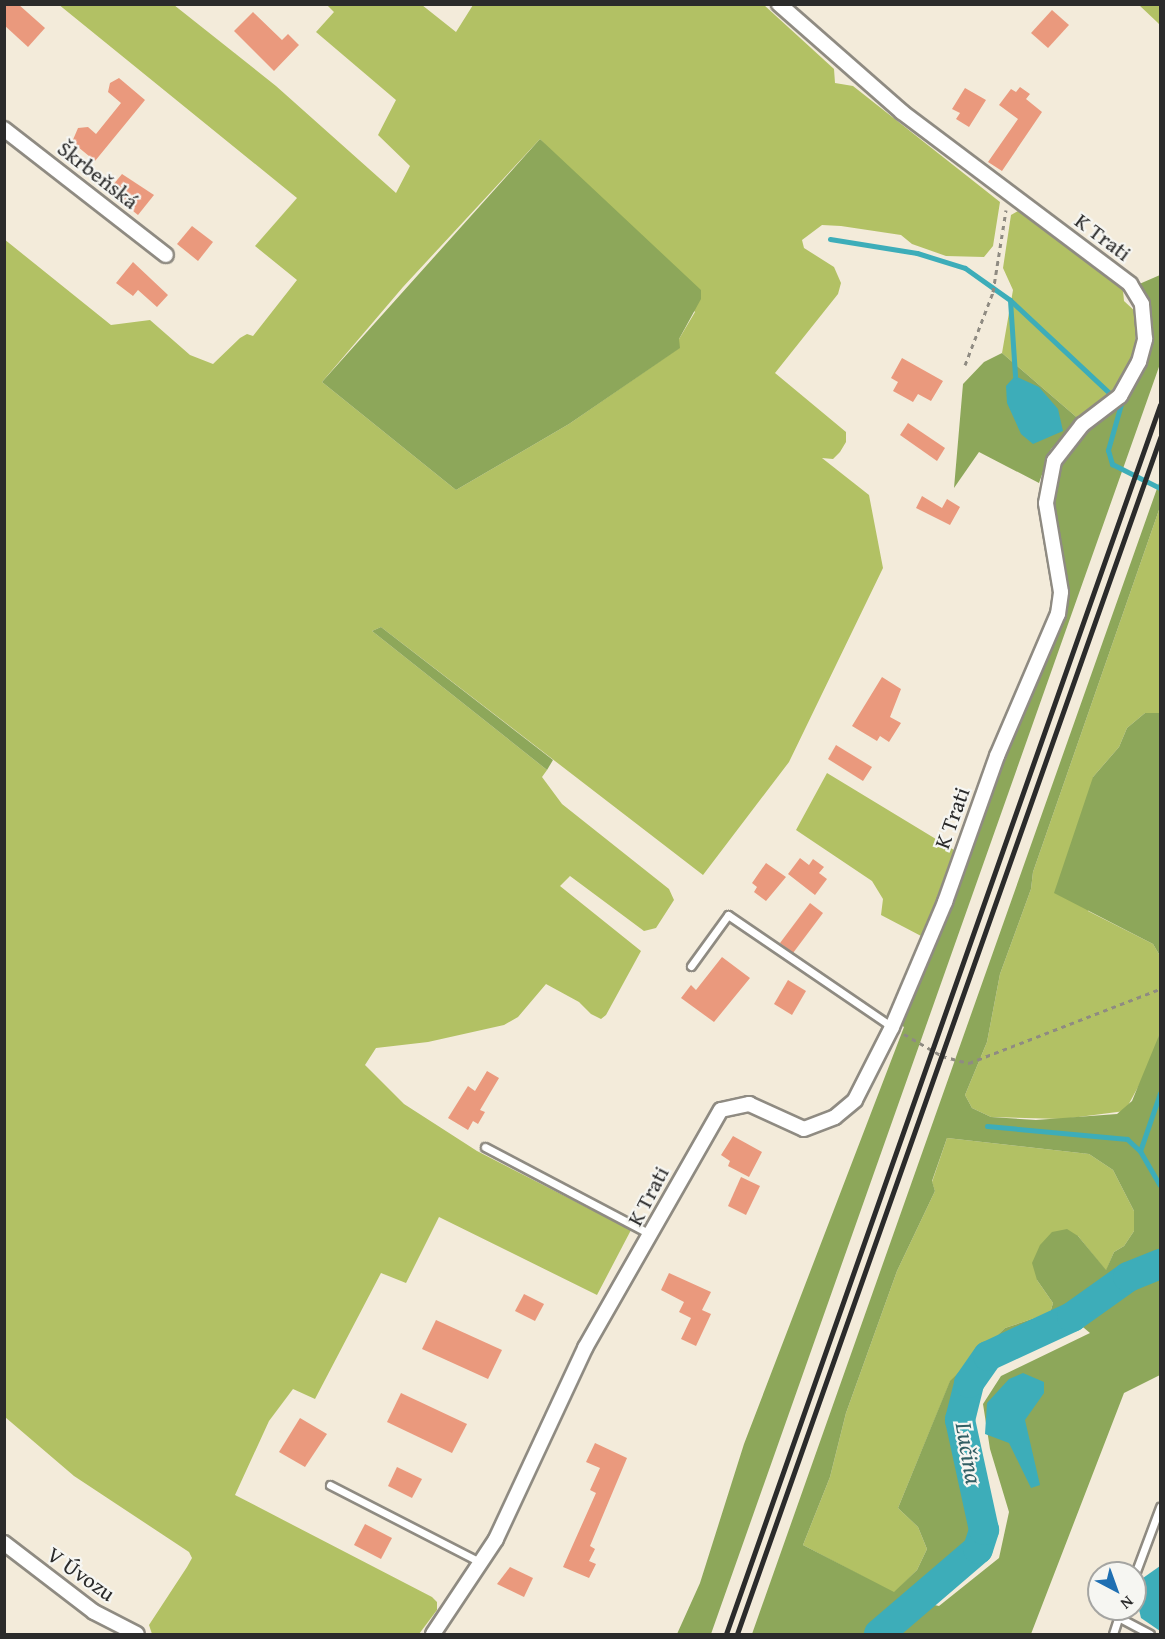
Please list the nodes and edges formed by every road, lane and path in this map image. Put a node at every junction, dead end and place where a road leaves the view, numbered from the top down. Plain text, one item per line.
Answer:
1 (779, 4) edge
2 (4, 129) edge
3 (1008, 193) junction
4 (166, 255) dead end
5 (965, 365) dead end
6 (691, 966) dead end
7 (1161, 989) edge
8 (892, 1027) junction
9 (485, 1147) dead end
10 (652, 1235) junction
11 (330, 1485) dead end
12 (1161, 1507) edge
13 (4, 1544) edge
14 (1140, 1561) edge
15 (480, 1562) junction
16 (1125, 1621) edge
17 (137, 1635) edge
18 (433, 1635) edge
19 (1150, 1635) edge

1 - 3 street, K Trati
2 - 4 street, Škrbeňská
3 - 5 path
3 - 8 street, K Trati
6 - 8 lane
7 - 8 path
8 - 10 street, K Trati
9 - 10 lane
10 - 15 street, K Trati
11 - 15 lane
12 - 14 lane
13 - 17 street, V Úvozu
15 - 18 street, K Trati
16 - 19 lane

